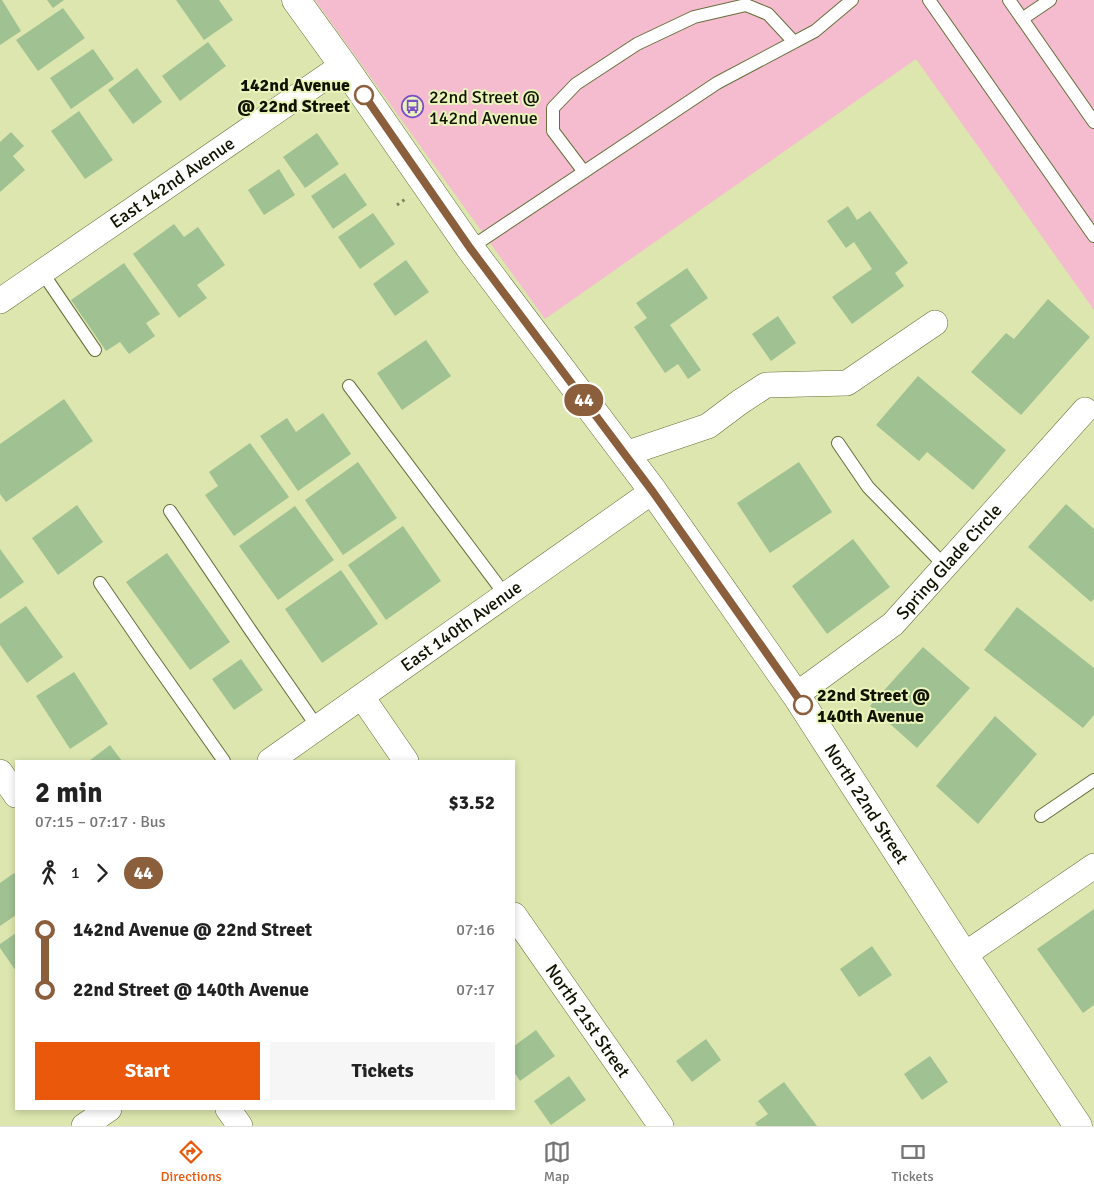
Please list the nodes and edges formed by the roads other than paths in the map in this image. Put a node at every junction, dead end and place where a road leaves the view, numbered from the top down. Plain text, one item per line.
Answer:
1 (296, 0) edge
2 (852, 0) edge
3 (929, 0) edge
4 (1009, 0) edge
5 (1050, 0) edge
6 (1022, 20) junction
7 (794, 42) junction
8 (343, 65) junction
9 (1094, 122) edge
10 (584, 172) junction
11 (1094, 236) edge
12 (470, 248) junction
13 (42, 272) junction
14 (0, 301) edge
15 (935, 324) dead end
16 (95, 350) dead end
17 (349, 386) dead end
18 (1085, 410) dead end
19 (838, 443) dead end
20 (625, 454) junction
21 (653, 492) junction
22 (170, 511) dead end
23 (945, 566) junction
24 (100, 583) dead end
25 (506, 596) junction
26 (796, 695) junction
27 (362, 697) junction
28 (318, 728) junction
29 (223, 760) edge
30 (271, 760) edge
31 (405, 760) edge
32 (0, 772) edge
33 (1094, 780) edge
34 (15, 794) edge
35 (1041, 816) dead end
36 (1094, 866) edge
37 (515, 916) edge
38 (964, 955) junction
39 (108, 1110) edge
40 (229, 1110) edge
41 (84, 1126) edge
42 (240, 1126) edge
43 (661, 1126) edge
44 (1078, 1126) edge

1 - 8 street, North 22nd Street
2 - 7 lane
3 - 11 lane
4 - 6 lane
5 - 6 lane
6 - 9 lane
7 - 10 lane
7 - 10 lane
8 - 12 street, North 22nd Street
8 - 13 street, East 142nd Avenue
10 - 12 lane
12 - 20 street, North 22nd Street
13 - 14 street, East 142nd Avenue
13 - 16 lane
15 - 20 street
17 - 25 lane
18 - 23 street, Spring Glade Circle
19 - 23 lane
20 - 21 street, North 22nd Street
21 - 25 street, East 140th Avenue
21 - 26 street, North 22nd Street
22 - 28 lane
23 - 26 street, Spring Glade Circle
24 - 29 lane
25 - 27 street, East 140th Avenue
26 - 38 street, North 22nd Street
27 - 28 street, East 140th Avenue
27 - 31 street
28 - 30 street, East 140th Avenue
32 - 34 street
33 - 35 lane
36 - 38 street
37 - 43 street, North 21st Street
38 - 44 street, North 22nd Street
39 - 41 street
40 - 42 street

